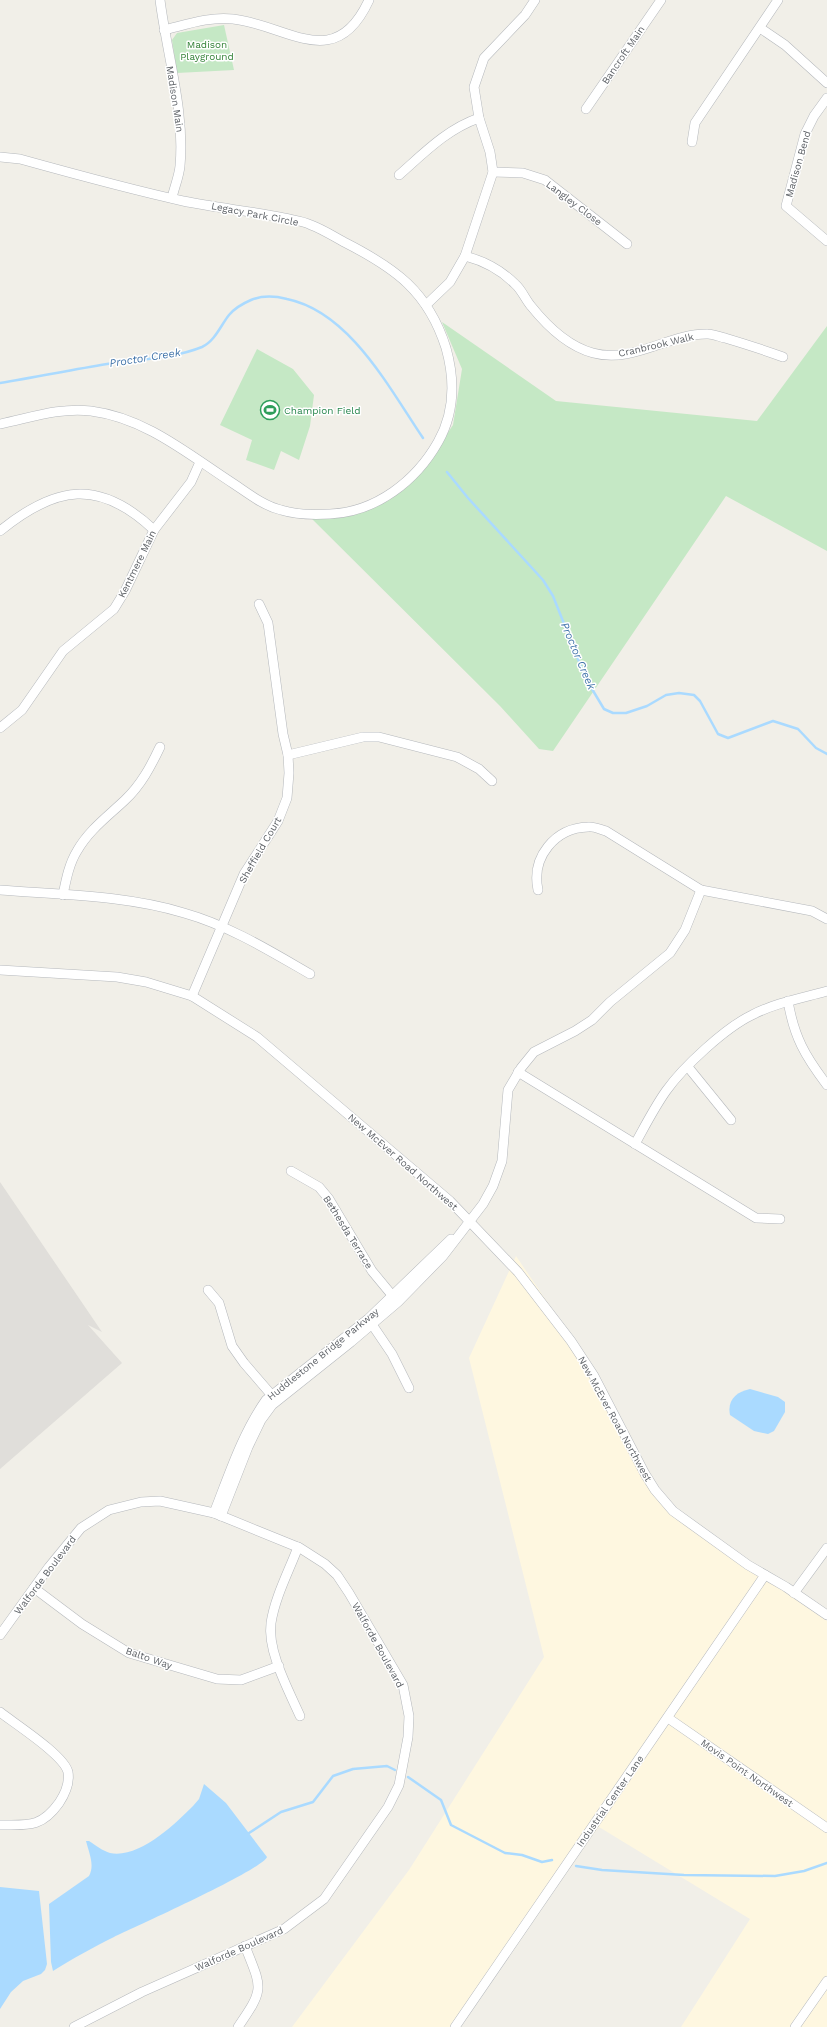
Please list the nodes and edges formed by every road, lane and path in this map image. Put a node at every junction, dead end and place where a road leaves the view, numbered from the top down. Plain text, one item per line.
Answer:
1 (160, 0) edge
2 (369, 0) edge
3 (535, 0) edge
4 (661, 0) edge
5 (778, 0) edge
6 (760, 28) junction
7 (164, 30) junction
8 (827, 83) edge
9 (827, 98) edge
10 (586, 109) dead end
11 (479, 118) junction
12 (692, 142) dead end
13 (0, 156) edge
14 (493, 172) junction
15 (399, 175) dead end
16 (172, 198) junction
17 (827, 241) edge
18 (627, 244) dead end
19 (465, 256) junction
20 (426, 305) junction
21 (783, 357) dead end
22 (0, 424) edge
23 (200, 462) junction
24 (154, 530) junction
25 (0, 531) edge
26 (259, 604) dead end
27 (0, 728) edge
28 (160, 747) dead end
29 (288, 755) junction
30 (492, 781) dead end
31 (0, 890) edge
32 (538, 890) dead end
33 (701, 890) junction
34 (63, 895) junction
35 (827, 919) edge
36 (222, 926) junction
37 (0, 970) edge
38 (310, 974) dead end
39 (827, 991) edge
40 (192, 996) junction
41 (788, 1001) junction
42 (688, 1067) junction
43 (518, 1072) junction
44 (827, 1085) edge
45 (731, 1120) dead end
46 (635, 1144) junction
47 (291, 1171) dead end
48 (780, 1219) dead end
49 (469, 1222) junction
50 (208, 1290) dead end
51 (395, 1299) junction
52 (370, 1322) junction
53 (409, 1388) dead end
54 (274, 1397) junction
55 (217, 1514) junction
56 (298, 1547) junction
57 (827, 1548) edge
58 (765, 1575) junction
59 (34, 1588) junction
60 (794, 1593) junction
61 (827, 1615) edge
62 (2, 1629) edge
63 (279, 1666) junction
64 (0, 1712) edge
65 (300, 1716) dead end
66 (668, 1718) junction
67 (0, 1826) edge
68 (827, 1828) edge
69 (245, 1946) junction
70 (827, 1981) edge
71 (74, 2027) edge
72 (238, 2027) edge
73 (455, 2027) edge
74 (795, 2027) edge

1 - 7 street, Madison Main
2 - 7 street
3 - 11 street
4 - 10 street, Bancroft Main
5 - 6 street
6 - 8 street
6 - 12 street
7 - 16 street, Madison Main
9 - 17 street, Madison Bend
11 - 14 street
11 - 15 street
13 - 16 street, Legacy Park Circle
14 - 18 street, Langley Close
14 - 19 street
16 - 20 street, Legacy Park Circle
19 - 20 street
19 - 21 street, Cranbrook Walk
20 - 23 street, Legacy Park Circle
22 - 23 street, Legacy Park Circle
23 - 24 street, Kentmere Main
24 - 25 street
24 - 27 street, Kentmere Main
26 - 29 street, Sheffield Court
28 - 34 street
29 - 30 street
29 - 36 street, Sheffield Court
31 - 34 street
32 - 33 street
33 - 35 street
33 - 43 street, Huddlestone Bridge Parkway
34 - 36 street
36 - 38 street
36 - 40 street, Sheffield Court
37 - 40 street, New McEver Road Northwest
39 - 41 street
40 - 49 street, New McEver Road Northwest
41 - 42 street
41 - 44 street
42 - 45 street
42 - 46 street
43 - 46 street
43 - 49 street, Huddlestone Bridge Parkway
46 - 48 street
47 - 51 street, Bethesda Terrace
49 - 51 street, Huddlestone Bridge Parkway
49 - 58 street, New McEver Road Northwest
50 - 54 street
51 - 52 street, Huddlestone Bridge Parkway
52 - 53 street
52 - 54 street, Huddlestone Bridge Parkway
54 - 55 street, Huddlestone Bridge Parkway
55 - 56 street, Walforde Boulevard
55 - 59 street, Walforde Boulevard
56 - 63 street
56 - 69 street, Walforde Boulevard
57 - 60 street
58 - 60 street, New McEver Road Northwest
58 - 66 street, Industrial Center Lane
59 - 62 street, Walforde Boulevard
59 - 63 street, Balto Way
60 - 61 street, New McEver Road Northwest
63 - 65 street
64 - 67 street
66 - 68 street, Movis Point Northwest
66 - 73 street, Industrial Center Lane
69 - 71 street, Walforde Boulevard
69 - 72 street
70 - 74 street

